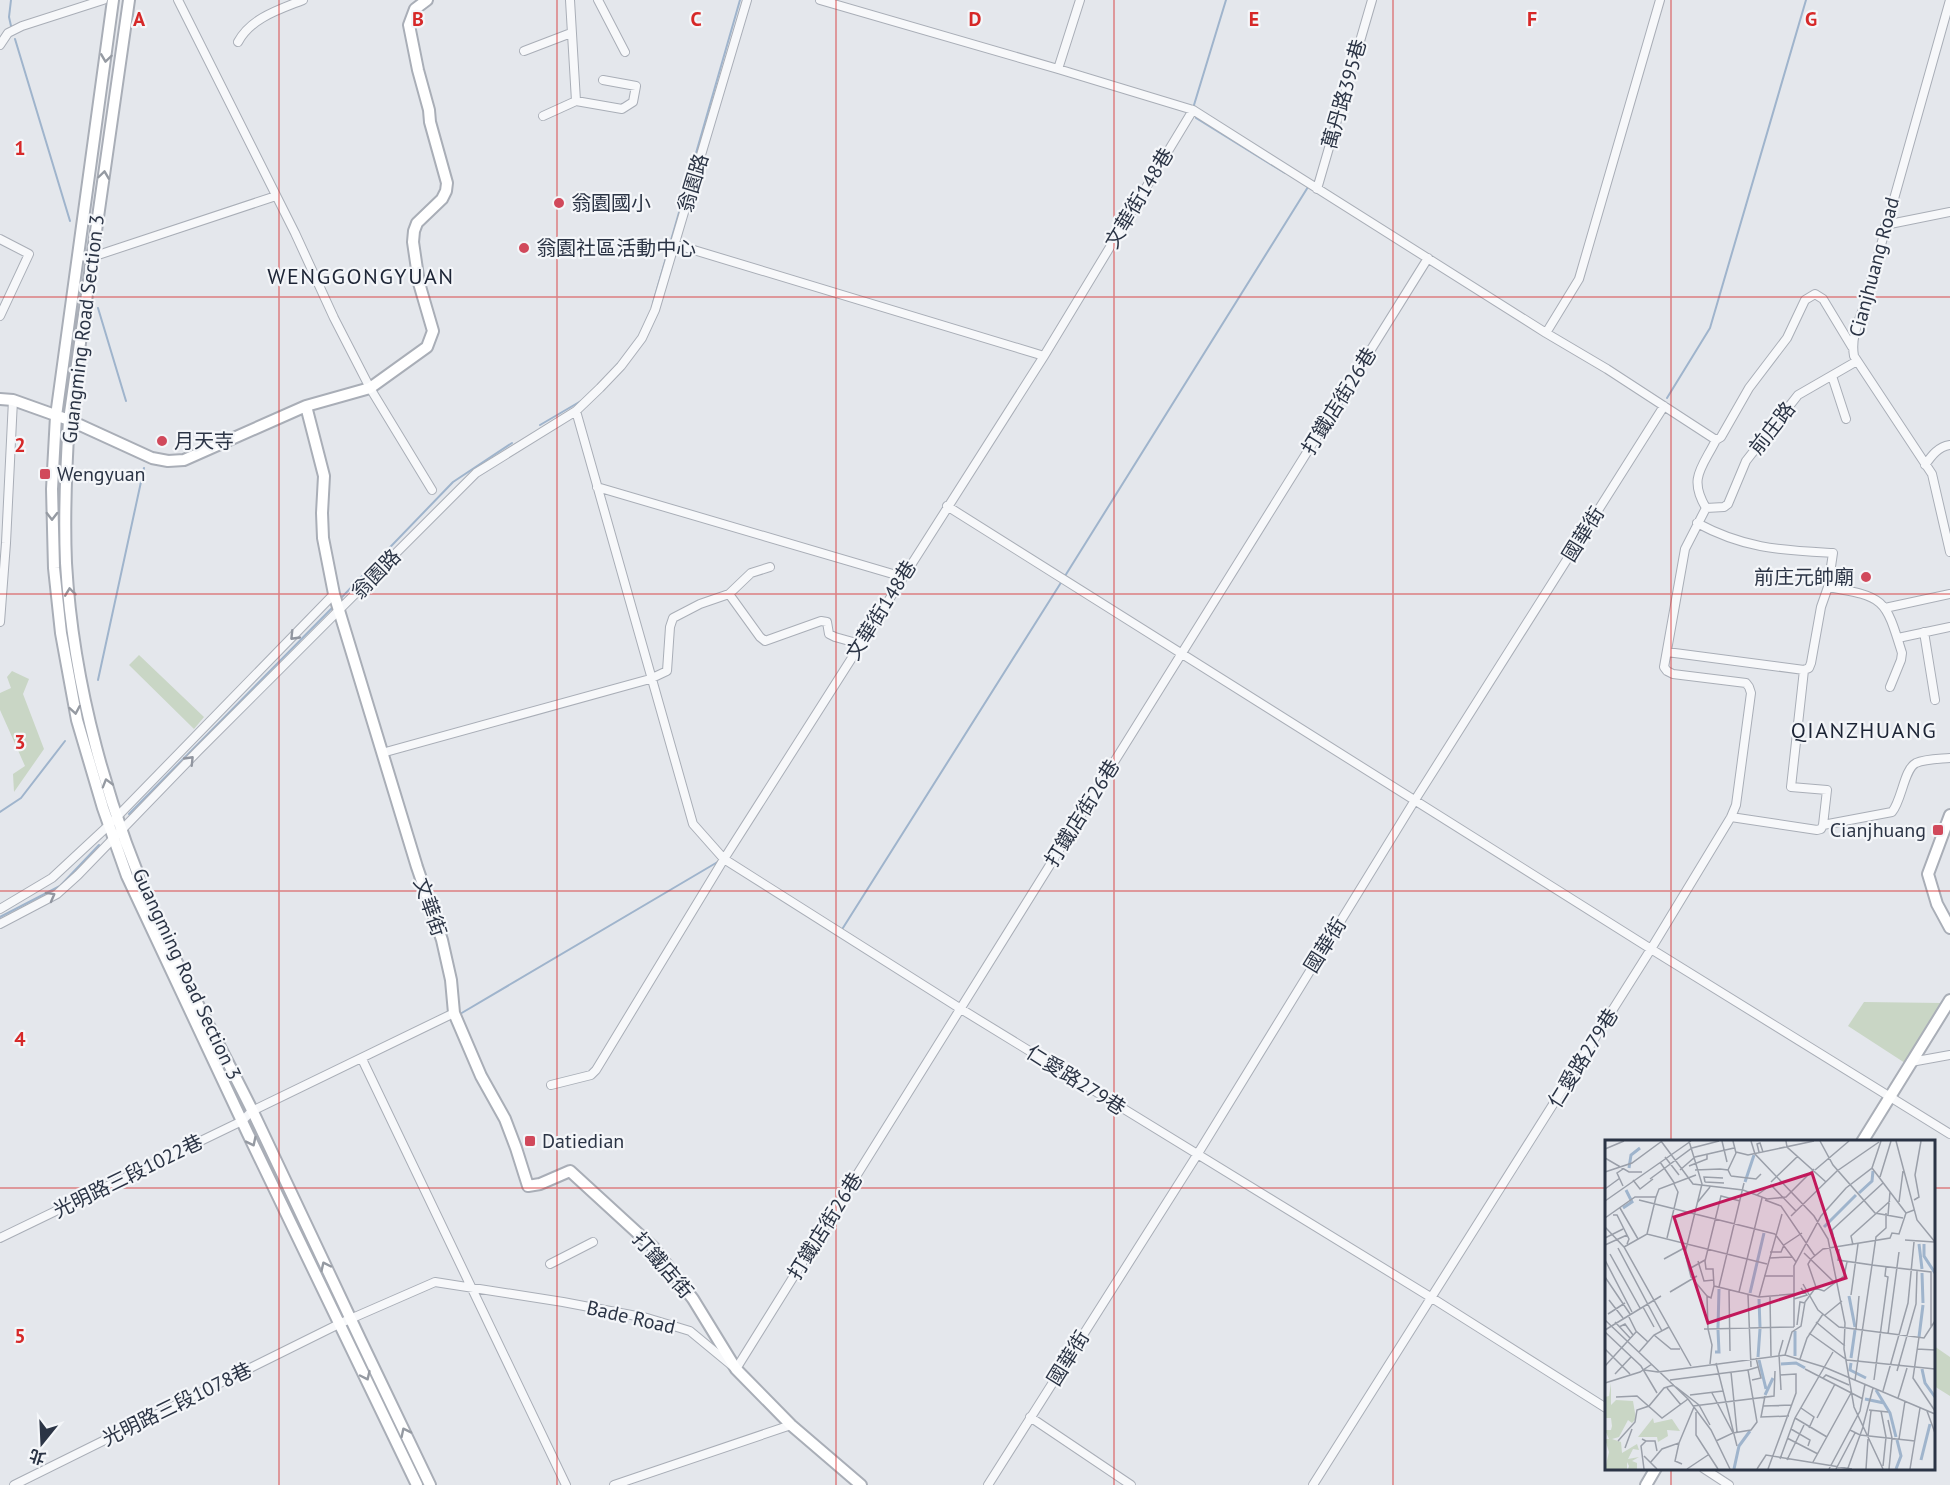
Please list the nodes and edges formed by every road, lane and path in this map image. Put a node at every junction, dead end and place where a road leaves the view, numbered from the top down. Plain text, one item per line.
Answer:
1 (103, 0) edge
2 (113, 0) edge
3 (129, 0) edge
4 (177, 0) edge
5 (303, 0) edge
6 (427, 0) edge
7 (570, 0) edge
8 (598, 0) edge
9 (747, 0) edge
10 (820, 0) edge
11 (1080, 0) edge
12 (1372, 0) edge
13 (1659, 0) edge
14 (1950, 0) edge
15 (571, 33) junction
16 (238, 42) dead end
17 (0, 45) edge
18 (524, 51) dead end
19 (625, 52) dead end
20 (1058, 69) junction
21 (603, 80) dead end
22 (576, 101) junction
23 (1195, 112) junction
24 (543, 116) dead end
25 (1317, 189) junction
26 (276, 195) junction
27 (1950, 212) edge
28 (1885, 225) junction
29 (0, 239) edge
30 (674, 244) junction
31 (78, 256) junction
32 (92, 257) junction
33 (1428, 258) junction
34 (0, 316) edge
35 (1546, 333) junction
36 (1852, 347) junction
37 (1044, 356) junction
38 (1857, 361) junction
39 (1832, 376) junction
40 (370, 388) junction
41 (0, 399) edge
42 (13, 400) junction
43 (306, 406) junction
44 (1664, 406) junction
45 (576, 411) junction
46 (56, 416) junction
47 (1846, 419) dead end
48 (69, 420) junction
49 (1716, 440) junction
50 (1950, 445) edge
51 (1925, 465) junction
52 (597, 487) junction
53 (432, 490) dead end
54 (947, 506) junction
55 (1706, 508) junction
56 (1698, 523) junction
57 (1950, 552) edge
58 (770, 567) dead end
59 (903, 577) junction
60 (1828, 587) junction
61 (334, 594) junction
62 (729, 594) junction
63 (1950, 594) edge
64 (1886, 608) junction
65 (340, 610) junction
66 (0, 622) edge
67 (1950, 627) edge
68 (1924, 632) junction
69 (1898, 638) junction
70 (860, 645) junction
71 (1667, 652) junction
72 (1182, 654) junction
73 (1804, 670) junction
74 (650, 679) junction
75 (1890, 687) dead end
76 (1935, 700) dead end
77 (382, 753) junction
78 (1950, 758) edge
79 (1415, 800) junction
80 (1950, 815) edge
81 (118, 817) junction
82 (1731, 817) junction
83 (109, 825) junction
84 (1823, 825) junction
85 (122, 829) junction
86 (114, 838) junction
87 (722, 861) junction
88 (0, 909) edge
89 (0, 924) edge
90 (1950, 928) edge
91 (1651, 949) junction
92 (1950, 1000) edge
93 (961, 1009) junction
94 (455, 1015) junction
95 (1950, 1055) edge
96 (363, 1061) junction
97 (1911, 1062) junction
98 (551, 1085) dead end
99 (1890, 1096) junction
100 (252, 1110) junction
101 (242, 1121) junction
102 (1950, 1134) edge
103 (1863, 1140) edge
104 (1197, 1155) junction
105 (540, 1184) joint
106 (0, 1238) edge
107 (593, 1242) dead end
108 (550, 1264) dead end
109 (473, 1288) junction
110 (1432, 1298) junction
111 (345, 1321) junction
112 (736, 1369) junction
113 (1605, 1407) edge
114 (1030, 1417) junction
115 (791, 1425) junction
116 (1655, 1470) edge
117 (1706, 1470) edge
118 (14, 1485) edge
119 (417, 1485) edge
120 (430, 1485) edge
121 (566, 1485) edge
122 (614, 1485) edge
123 (861, 1485) edge
124 (988, 1485) edge
125 (1131, 1485) edge
126 (1314, 1485) edge
127 (1646, 1485) edge
128 (1729, 1485) edge

1 - 17 street
2 -> 31 street, Guangming Road Section 3
32 -> 3 street, Guangming Road Section 3
4 - 26 street
5 - 16 street
6 - 40 street
7 - 15 street
8 - 19 street
9 - 30 street, 翁園路
10 - 20 street
11 - 20 street
12 - 25 street, 萬丹路395巷
13 - 35 street
14 - 28 street, Cianjhuang Road
15 - 18 street
15 - 22 street
20 - 23 street
21 - 22 street
22 - 24 street
23 - 25 street
23 - 37 street, 文華街148巷
25 - 33 street
26 - 32 street
26 - 40 street
27 - 28 street
28 - 36 street, Cianjhuang Road
29 - 34 street
30 - 37 street
30 - 45 street, 翁園路
31 - 32 street
31 - 46 street, Guangming Road Section 3
32 - 48 street, Guangming Road Section 3
33 - 35 street
33 - 72 street, 打鐵店街26巷
35 - 44 street
36 - 38 street, Cianjhuang Road
36 - 49 street
37 - 54 street, 文華街148巷
38 - 39 street, 前庄路
38 - 51 street, Cianjhuang Road
39 - 47 street
39 - 55 street, 前庄路
40 - 43 street
40 - 53 street
41 - 42 street
42 - 46 street
42 - 66 street
43 - 48 street
43 - 61 street, 翁園路
44 - 49 street
44 - 79 street, 國華街
45 - 52 street
45 - 65 street, 翁園路
46 - 48 street
46 -> 83 street, Guangming Road Section 3
81 -> 48 street, Guangming Road Section 3
49 - 55 street
50 - 51 street
51 - 57 street, Cianjhuang Road
52 - 59 street
52 - 74 street
54 - 59 street, 文華街148巷
54 - 72 street
55 - 56 street
56 - 60 street
56 - 71 street
58 - 62 street
59 - 70 street, 文華街148巷
60 - 64 street
60 - 73 street
61 - 65 street, 翁園路
61 -> 81 street
62 - 70 street
62 - 74 street
63 - 64 street
64 - 69 street
65 - 77 street, 文華街
85 -> 65 street
67 - 68 street
68 - 69 street
68 - 76 street
69 - 75 street
70 - 87 street, 文華街148巷
71 - 73 street
71 - 82 street, 仁愛路279巷
72 - 79 street
72 - 93 street, 打鐵店街26巷
73 - 84 street
74 - 77 street
74 - 87 street
77 - 94 street, 文華街
78 - 84 street
79 - 91 street
79 - 104 street, 國華街
80 - 90 street
81 - 83 street
81 - 85 street, Guangming Road Section 3
82 - 84 street
82 - 91 street, 仁愛路279巷
83 - 86 street, Guangming Road Section 3
83 - 88 street
85 - 86 street
85 - 100 street, Guangming Road Section 3
89 -> 86 street
86 - 101 street, Guangming Road Section 3
87 - 93 street, 仁愛路279巷
87 - 98 street, 文華街148巷
91 - 99 street
91 - 110 street, 仁愛路279巷
92 - 97 street
93 - 104 street, 仁愛路279巷
93 - 112 street, 打鐵店街26巷
94 - 96 street
94 - 105 street, 文華街
95 - 97 street
96 - 100 street
96 - 109 street
97 - 99 street
99 - 102 street
99 - 103 street
100 - 101 street, 光明路三段1022巷
111 -> 100 street, Guangming Road Section 3
101 - 106 street, 光明路三段1022巷
101 -> 111 street, Guangming Road Section 3
104 - 110 street, 仁愛路279巷
104 - 114 street, 國華街
105 - 112 street, 打鐵店街
107 - 108 street
109 - 111 street, Bade Road
109 - 112 street, Bade Road
109 - 121 street
110 - 113 street, 仁愛路279巷
110 - 126 street, 仁愛路279巷
111 - 118 street, 光明路三段1078巷
111 -> 119 street, Guangming Road Section 3
120 -> 111 street, Guangming Road Section 3
112 - 115 street, Bade Road
114 - 124 street, 國華街
114 - 125 street
115 - 122 street
115 - 123 street, Bade Road
116 - 127 street
117 - 128 street

